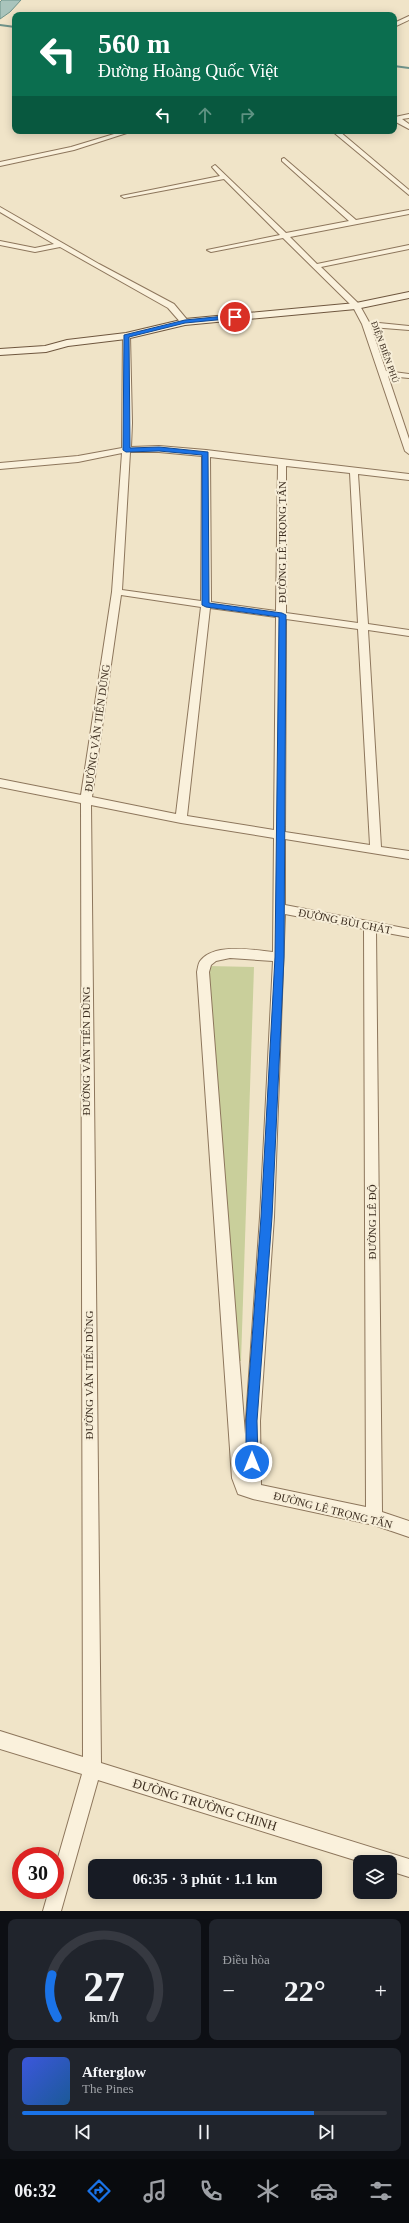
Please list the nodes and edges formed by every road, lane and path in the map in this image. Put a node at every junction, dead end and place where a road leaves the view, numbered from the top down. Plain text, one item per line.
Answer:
1 (409, 18) edge
2 (397, 24) edge
3 (409, 116) edge
4 (397, 119) edge
5 (397, 120) edge
6 (409, 127) edge
7 (120, 134) edge
8 (339, 134) edge
9 (284, 160) dead end
10 (0, 164) edge
11 (215, 167) dead end
12 (225, 177) junction
13 (409, 193) edge
14 (124, 196) dead end
15 (0, 209) edge
16 (409, 212) edge
17 (354, 222) junction
18 (286, 236) junction
19 (0, 243) edge
20 (62, 245) junction
21 (409, 247) edge
22 (211, 250) dead end
23 (317, 266) junction
24 (409, 295) edge
25 (356, 306) junction
26 (185, 322) junction
27 (366, 324) junction
28 (409, 328) edge
29 (126, 336) junction
30 (0, 352) edge
31 (383, 373) junction
32 (409, 376) edge
33 (126, 450) junction
34 (409, 451) edge
35 (206, 453) junction
36 (282, 462) junction
37 (0, 466) edge
38 (354, 471) junction
39 (409, 477) edge
40 (117, 592) junction
41 (206, 605) junction
42 (282, 615) junction
43 (362, 626) junction
44 (409, 633) edge
45 (0, 783) edge
46 (86, 801) junction
47 (181, 819) junction
48 (280, 834) junction
49 (376, 850) junction
50 (409, 855) edge
51 (280, 909) junction
52 (370, 927) junction
53 (409, 933) edge
54 (279, 957) junction
55 (253, 1491) junction
56 (374, 1517) junction
57 (409, 1529) edge
58 (0, 1740) edge
59 (92, 1769) junction
60 (409, 1868) edge
61 (52, 1911) edge

1 - 2 street
3 - 4 street
5 - 6 street
7 - 10 street
8 - 13 street
9 - 17 street
11 - 12 street, ĐIỆN BIÊN PHỦ
12 - 14 street
12 - 18 street, ĐIỆN BIÊN PHỦ
15 - 20 street
16 - 17 street
17 - 18 street
18 - 22 street
18 - 23 street, ĐIỆN BIÊN PHỦ
19 - 20 street
20 - 26 street
21 - 23 street
23 - 25 street, ĐIỆN BIÊN PHỦ
24 - 25 main road
25 - 26 main road
25 - 27 street, ĐIỆN BIÊN PHỦ
26 - 29 main road
27 - 28 street
27 - 31 street, ĐIỆN BIÊN PHỦ
29 - 30 main road
29 - 33 street, ĐƯỜNG VĂN TIẾN DŨNG
31 - 32 street
31 - 34 street, ĐIỆN BIÊN PHỦ
33 - 35 street
33 - 37 street
33 - 40 street, ĐƯỜNG VĂN TIẾN DŨNG
35 - 36 street
35 - 41 street
36 - 38 street
36 - 42 street, ĐƯỜNG LÊ TRỌNG TẤN
38 - 39 street
38 - 43 street
40 - 41 street
40 - 46 street, ĐƯỜNG VĂN TIẾN DŨNG
41 - 42 street
41 - 47 street
42 - 43 street
42 - 48 street, ĐƯỜNG LÊ TRỌNG TẤN
43 - 44 street
43 - 49 street
45 - 46 street
46 - 47 street
46 - 59 street, ĐƯỜNG VĂN TIẾN DŨNG
47 - 48 street
48 - 49 street
48 - 51 street, ĐƯỜNG LÊ TRỌNG TẤN
49 - 50 street
51 - 52 street, ĐƯỜNG BÙI CHÁT
51 - 54 street, ĐƯỜNG LÊ TRỌNG TẤN
52 - 53 street, ĐƯỜNG BÙI CHÁT
52 - 56 street, ĐƯỜNG LÊ ĐỘ
54 - 55 street, ĐƯỜNG LÊ TRỌNG TẤN
54 - 55 street
55 - 56 street, ĐƯỜNG LÊ TRỌNG TẤN
56 - 57 street, ĐƯỜNG LÊ TRỌNG TẤN
58 - 59 street, ĐƯỜNG TRƯỜNG CHINH
59 - 60 street, ĐƯỜNG TRƯỜNG CHINH
59 - 61 street, ĐƯỜNG VĂN TIẾN DŨNG

